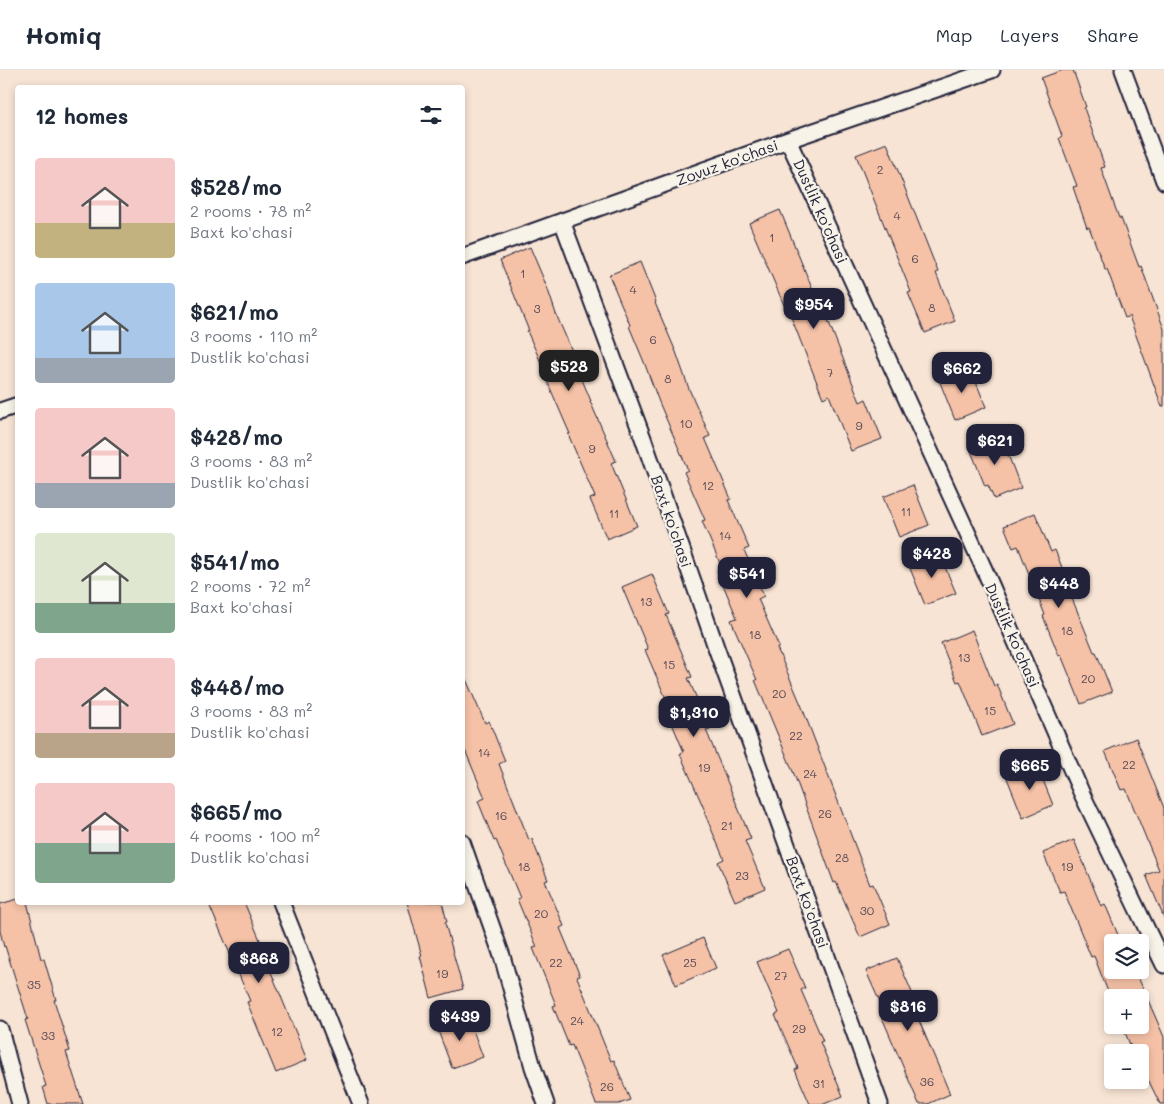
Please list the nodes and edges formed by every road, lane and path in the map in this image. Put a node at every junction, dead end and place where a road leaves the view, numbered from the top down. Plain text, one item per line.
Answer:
1 (992, 70) edge
2 (1123, 70) edge
3 (788, 140) junction
4 (1164, 180) edge
5 (562, 221) junction
6 (465, 256) edge
7 (15, 407) edge
8 (0, 411) edge
9 (465, 851) edge
10 (282, 905) edge
11 (1164, 965) edge
12 (0, 1029) edge
13 (20, 1104) edge
14 (361, 1104) edge
15 (546, 1104) edge
16 (880, 1104) edge

1 - 3 street, Zovuz ko'chasi
2 - 4 street
3 - 5 street, Zovuz ko'chasi
3 - 11 street, Dustlik ko'chasi
5 - 6 street, Zovuz ko'chasi
5 - 16 street, Baxt ko'chasi
7 - 8 street
9 - 15 street
10 - 14 street
12 - 13 street

